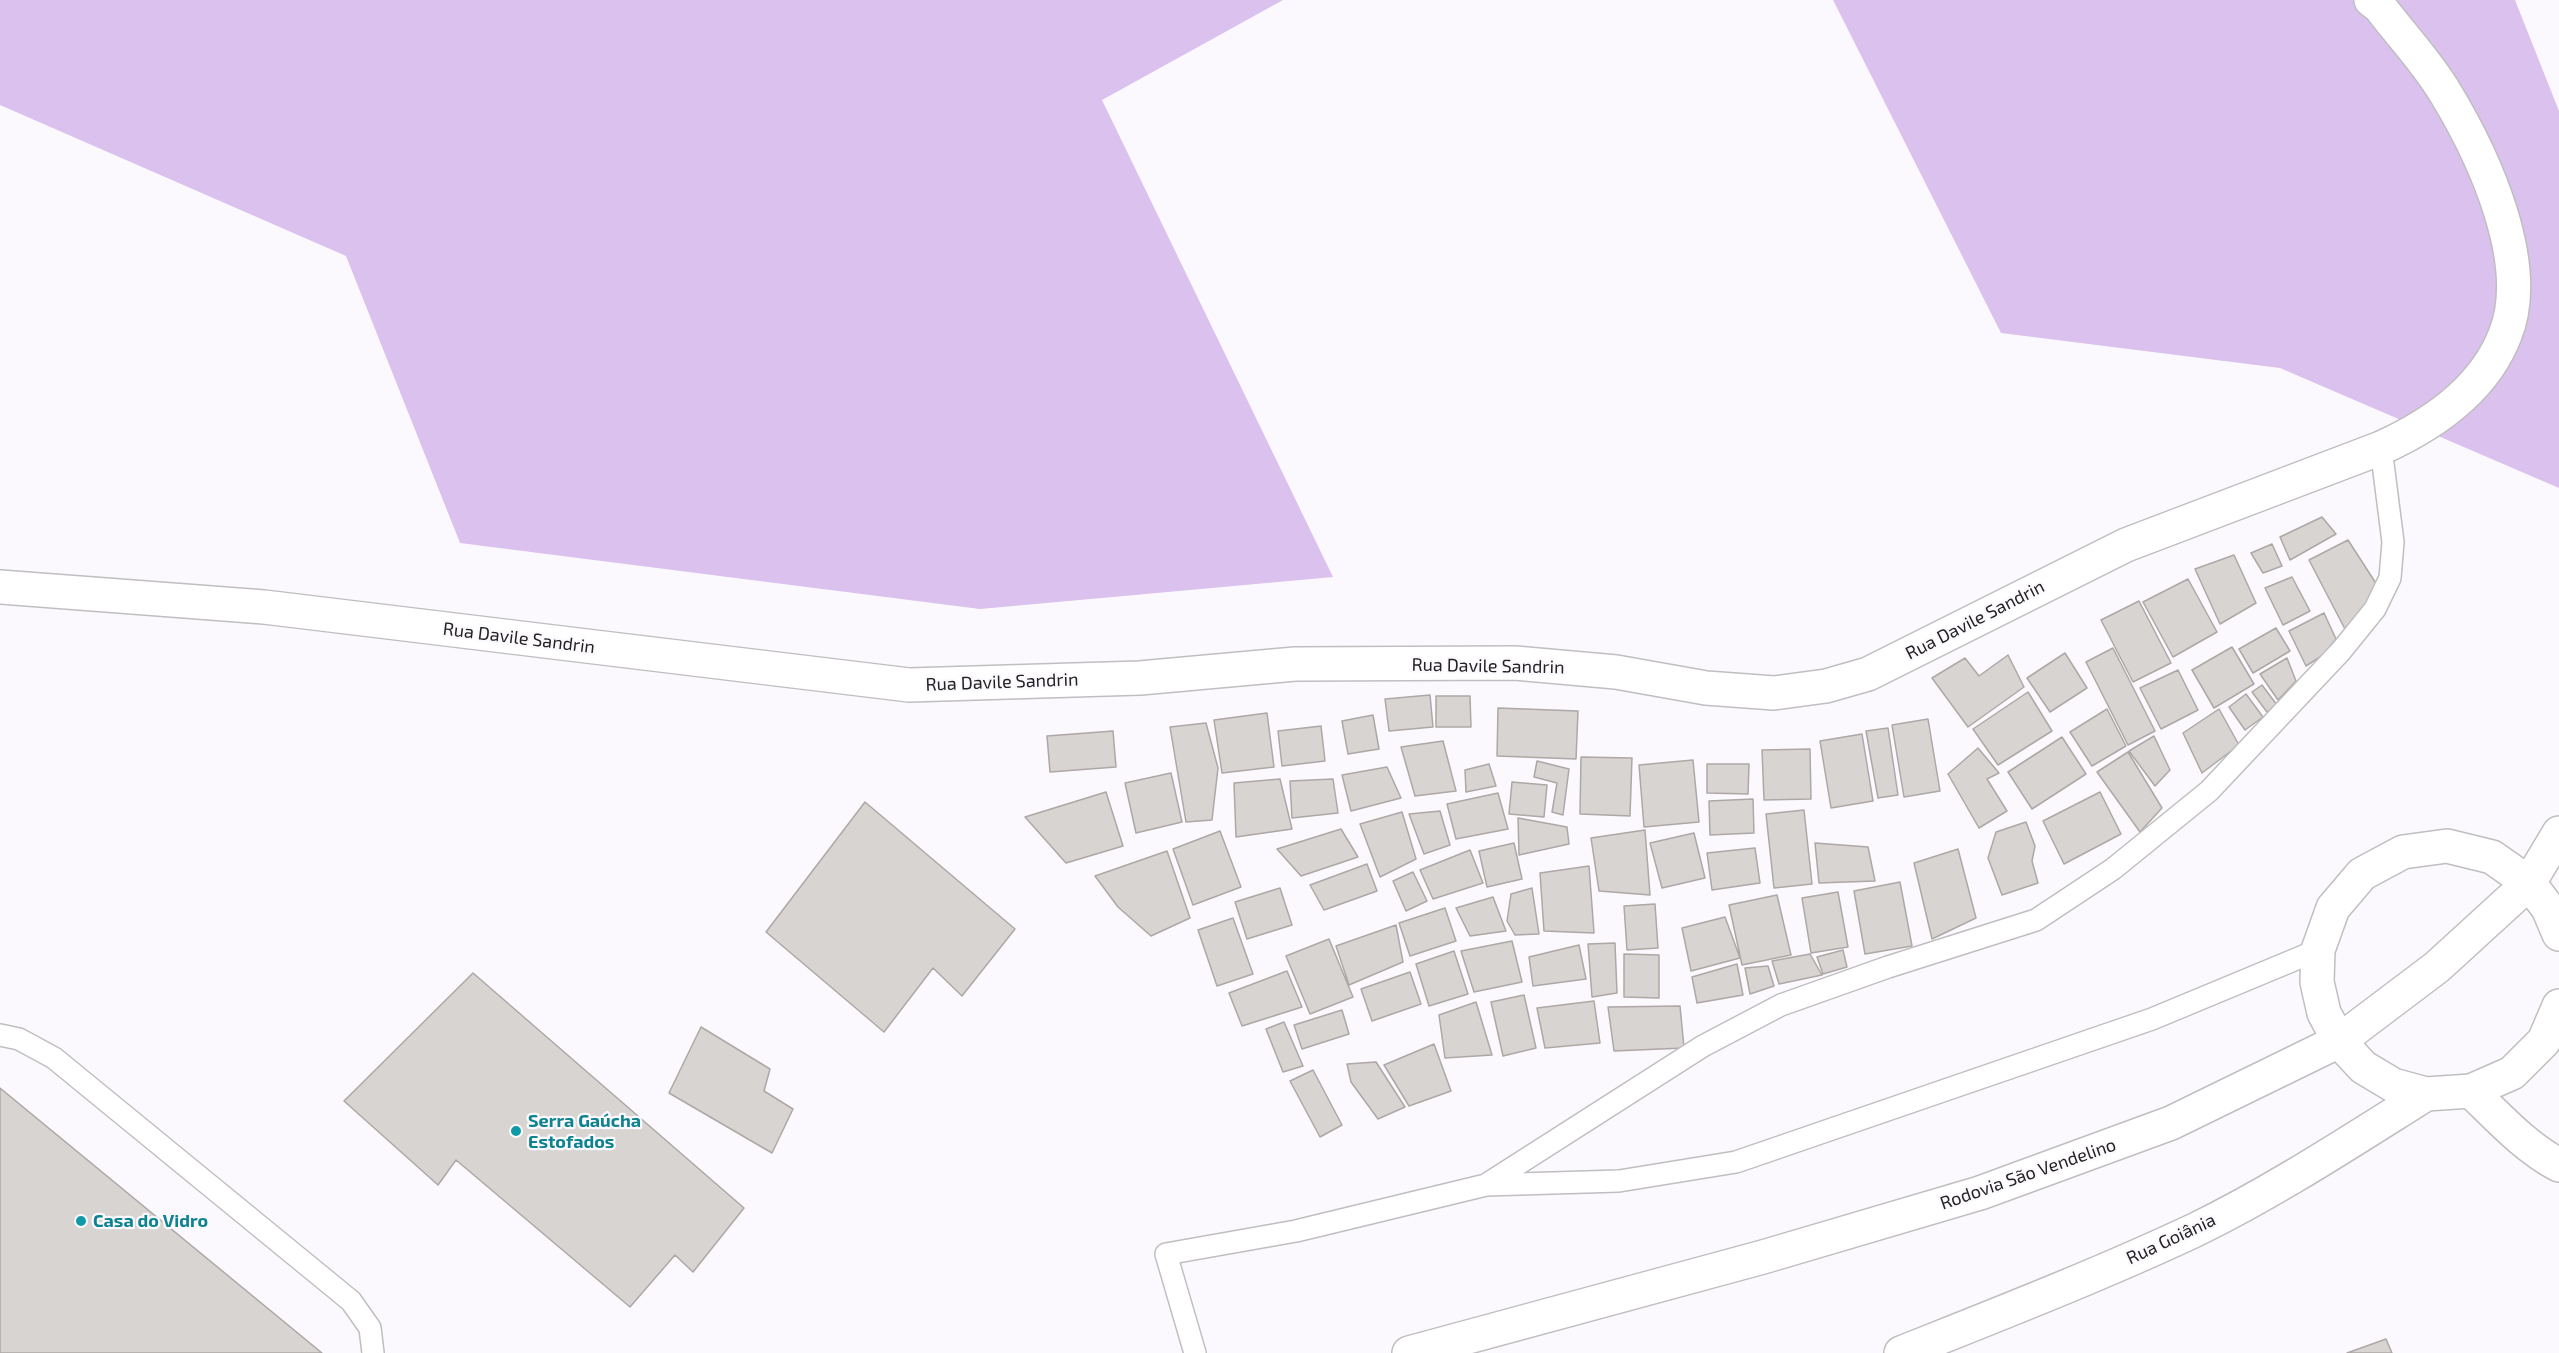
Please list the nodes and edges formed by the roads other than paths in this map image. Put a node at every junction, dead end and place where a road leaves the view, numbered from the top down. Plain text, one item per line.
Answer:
1 (2371, 0) edge
2 (2381, 448) junction
3 (0, 587) edge
4 (2559, 833) edge
5 (2529, 883) junction
6 (2559, 934) edge
7 (2318, 951) junction
8 (2559, 1006) edge
9 (0, 1035) edge
10 (2339, 1041) junction
11 (2471, 1091) junction
12 (2426, 1094) junction
13 (2559, 1165) edge
14 (1486, 1185) junction
15 (373, 1353) edge
16 (1195, 1353) edge
17 (1409, 1353) edge
18 (1900, 1353) edge

1 - 2 main road, Rua Davile Sandrin
2 - 3 main road, Rua Davile Sandrin
2 - 14 lane
4 - 5 main road, Rodovia São Vendelino
5 - 6 main road
5 - 7 main road
5 - 10 main road, Rodovia São Vendelino
7 - 10 main road
7 - 14 lane
8 - 11 main road
9 - 15 lane
10 - 12 main road
10 - 17 main road, Rodovia São Vendelino
11 - 12 main road
11 - 13 main road
12 - 18 main road, Rua Goiânia
14 - 16 lane

